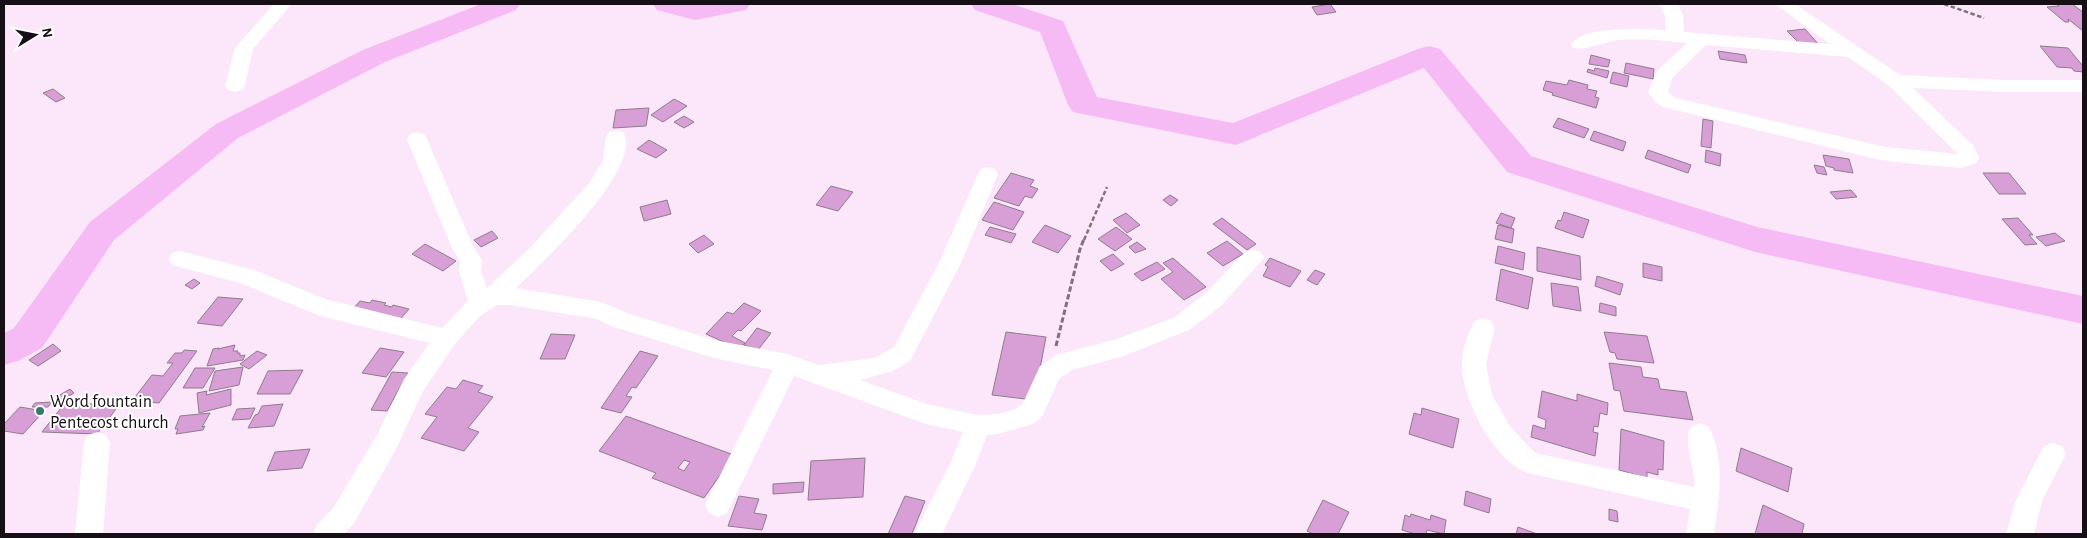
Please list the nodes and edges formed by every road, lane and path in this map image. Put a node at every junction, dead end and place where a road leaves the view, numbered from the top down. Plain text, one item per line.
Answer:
1 (283, 4) edge
2 (1669, 4) edge
3 (1784, 4) edge
4 (1944, 4) edge
5 (1984, 18) dead end
6 (1674, 36) junction
7 (1702, 39) junction
8 (1580, 44) dead end
9 (1854, 52) junction
10 (1895, 81) junction
11 (235, 86) dead end
12 (2083, 86) edge
13 (616, 137) dead end
14 (416, 139) dead end
15 (988, 174) dead end
16 (1106, 187) dead end
17 (1253, 258) dead end
18 (180, 259) dead end
19 (487, 301) junction
20 (1483, 327) dead end
21 (447, 338) junction
22 (788, 364) junction
23 (1049, 373) junction
24 (818, 374) junction
25 (978, 425) junction
26 (1700, 434) dead end
27 (97, 443) dead end
28 (2053, 454) dead end
29 (1705, 501) junction
30 (718, 505) dead end
31 (89, 534) edge
32 (327, 534) edge
33 (928, 534) edge
34 (1700, 534) edge
35 (2020, 534) edge

1 - 11 street
2 - 6 street
3 - 9 street
4 - 5 path
6 - 7 street
6 - 8 street
7 - 9 street
7 - 10 street
9 - 10 street
10 - 12 street
13 - 19 street
14 - 19 street
15 - 24 street
16 - 23 path
17 - 23 street
18 - 21 street
19 - 21 street
19 - 22 street
20 - 29 street
21 - 32 street
22 - 24 street
22 - 30 street
23 - 25 street
24 - 25 street
25 - 33 street
26 - 29 street
27 - 31 street
28 - 35 street
29 - 34 street

